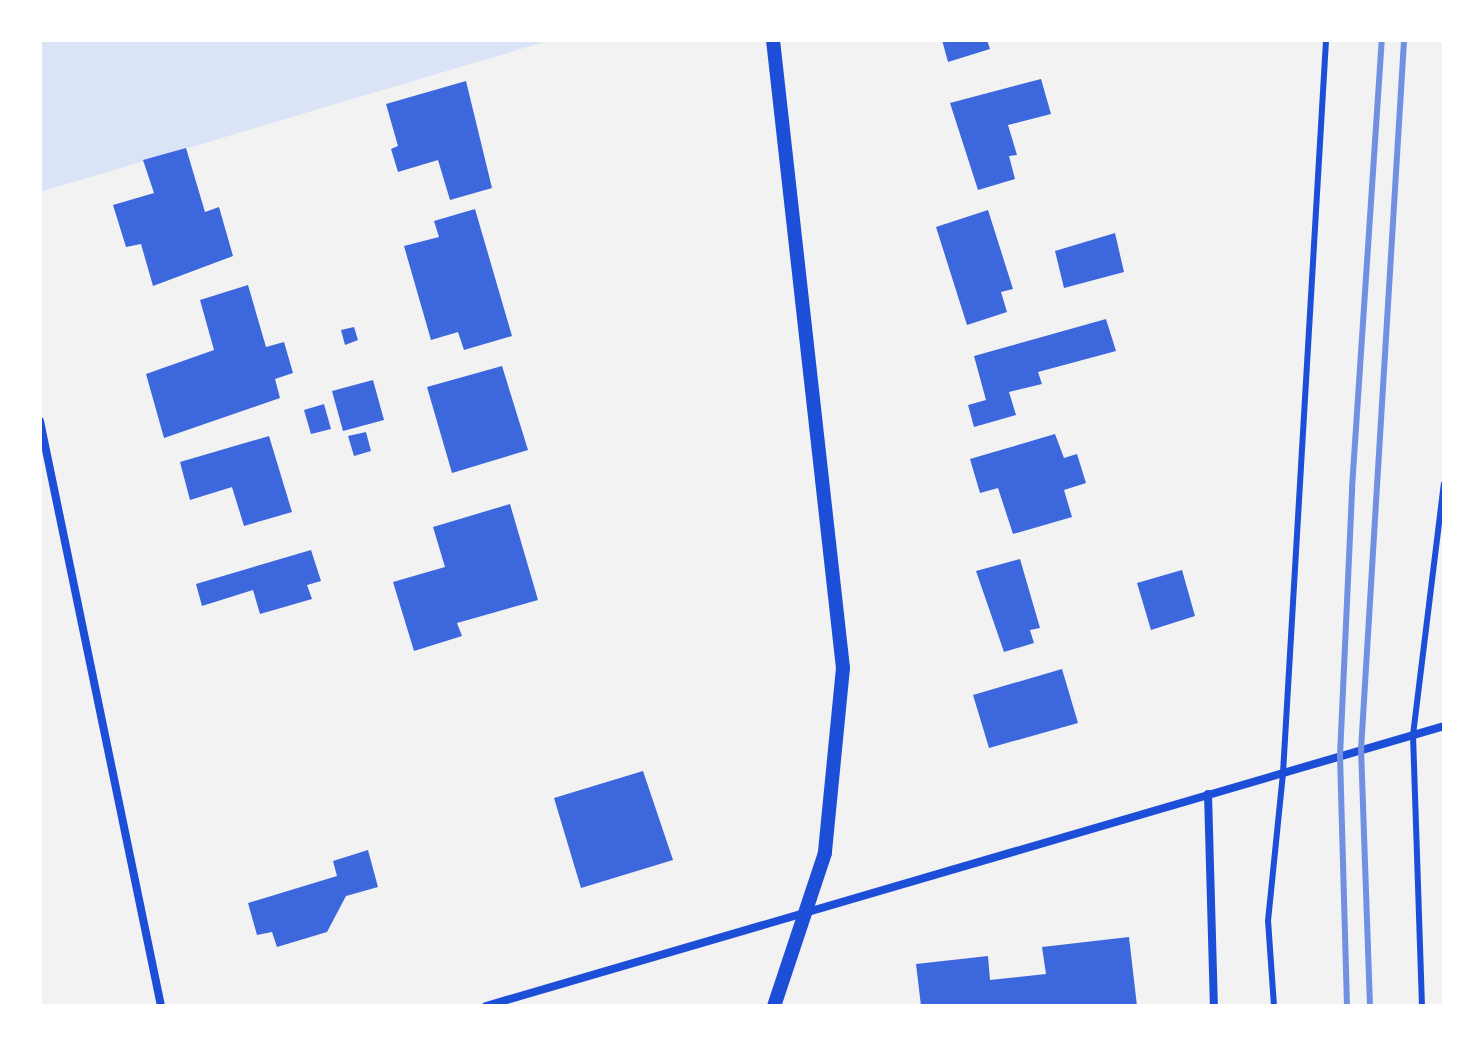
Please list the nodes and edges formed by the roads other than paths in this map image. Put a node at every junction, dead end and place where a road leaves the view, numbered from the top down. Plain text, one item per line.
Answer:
1 (773, 40) edge
2 (1326, 40) edge
3 (40, 421) edge
4 (1444, 484) edge
5 (1444, 726) edge
6 (1413, 735) junction
7 (1283, 773) junction
8 (1208, 794) junction
9 (807, 912) junction
10 (161, 1006) edge
11 (486, 1006) edge
12 (774, 1006) edge
13 (1214, 1006) edge
14 (1274, 1006) edge
15 (1422, 1006) edge

1 - 9 street
2 - 7 lane
3 - 10 street
4 - 6 lane
5 - 6 street
6 - 7 street
6 - 15 lane
7 - 8 street
7 - 14 lane
8 - 9 street
8 - 13 street
9 - 11 street
9 - 12 street

